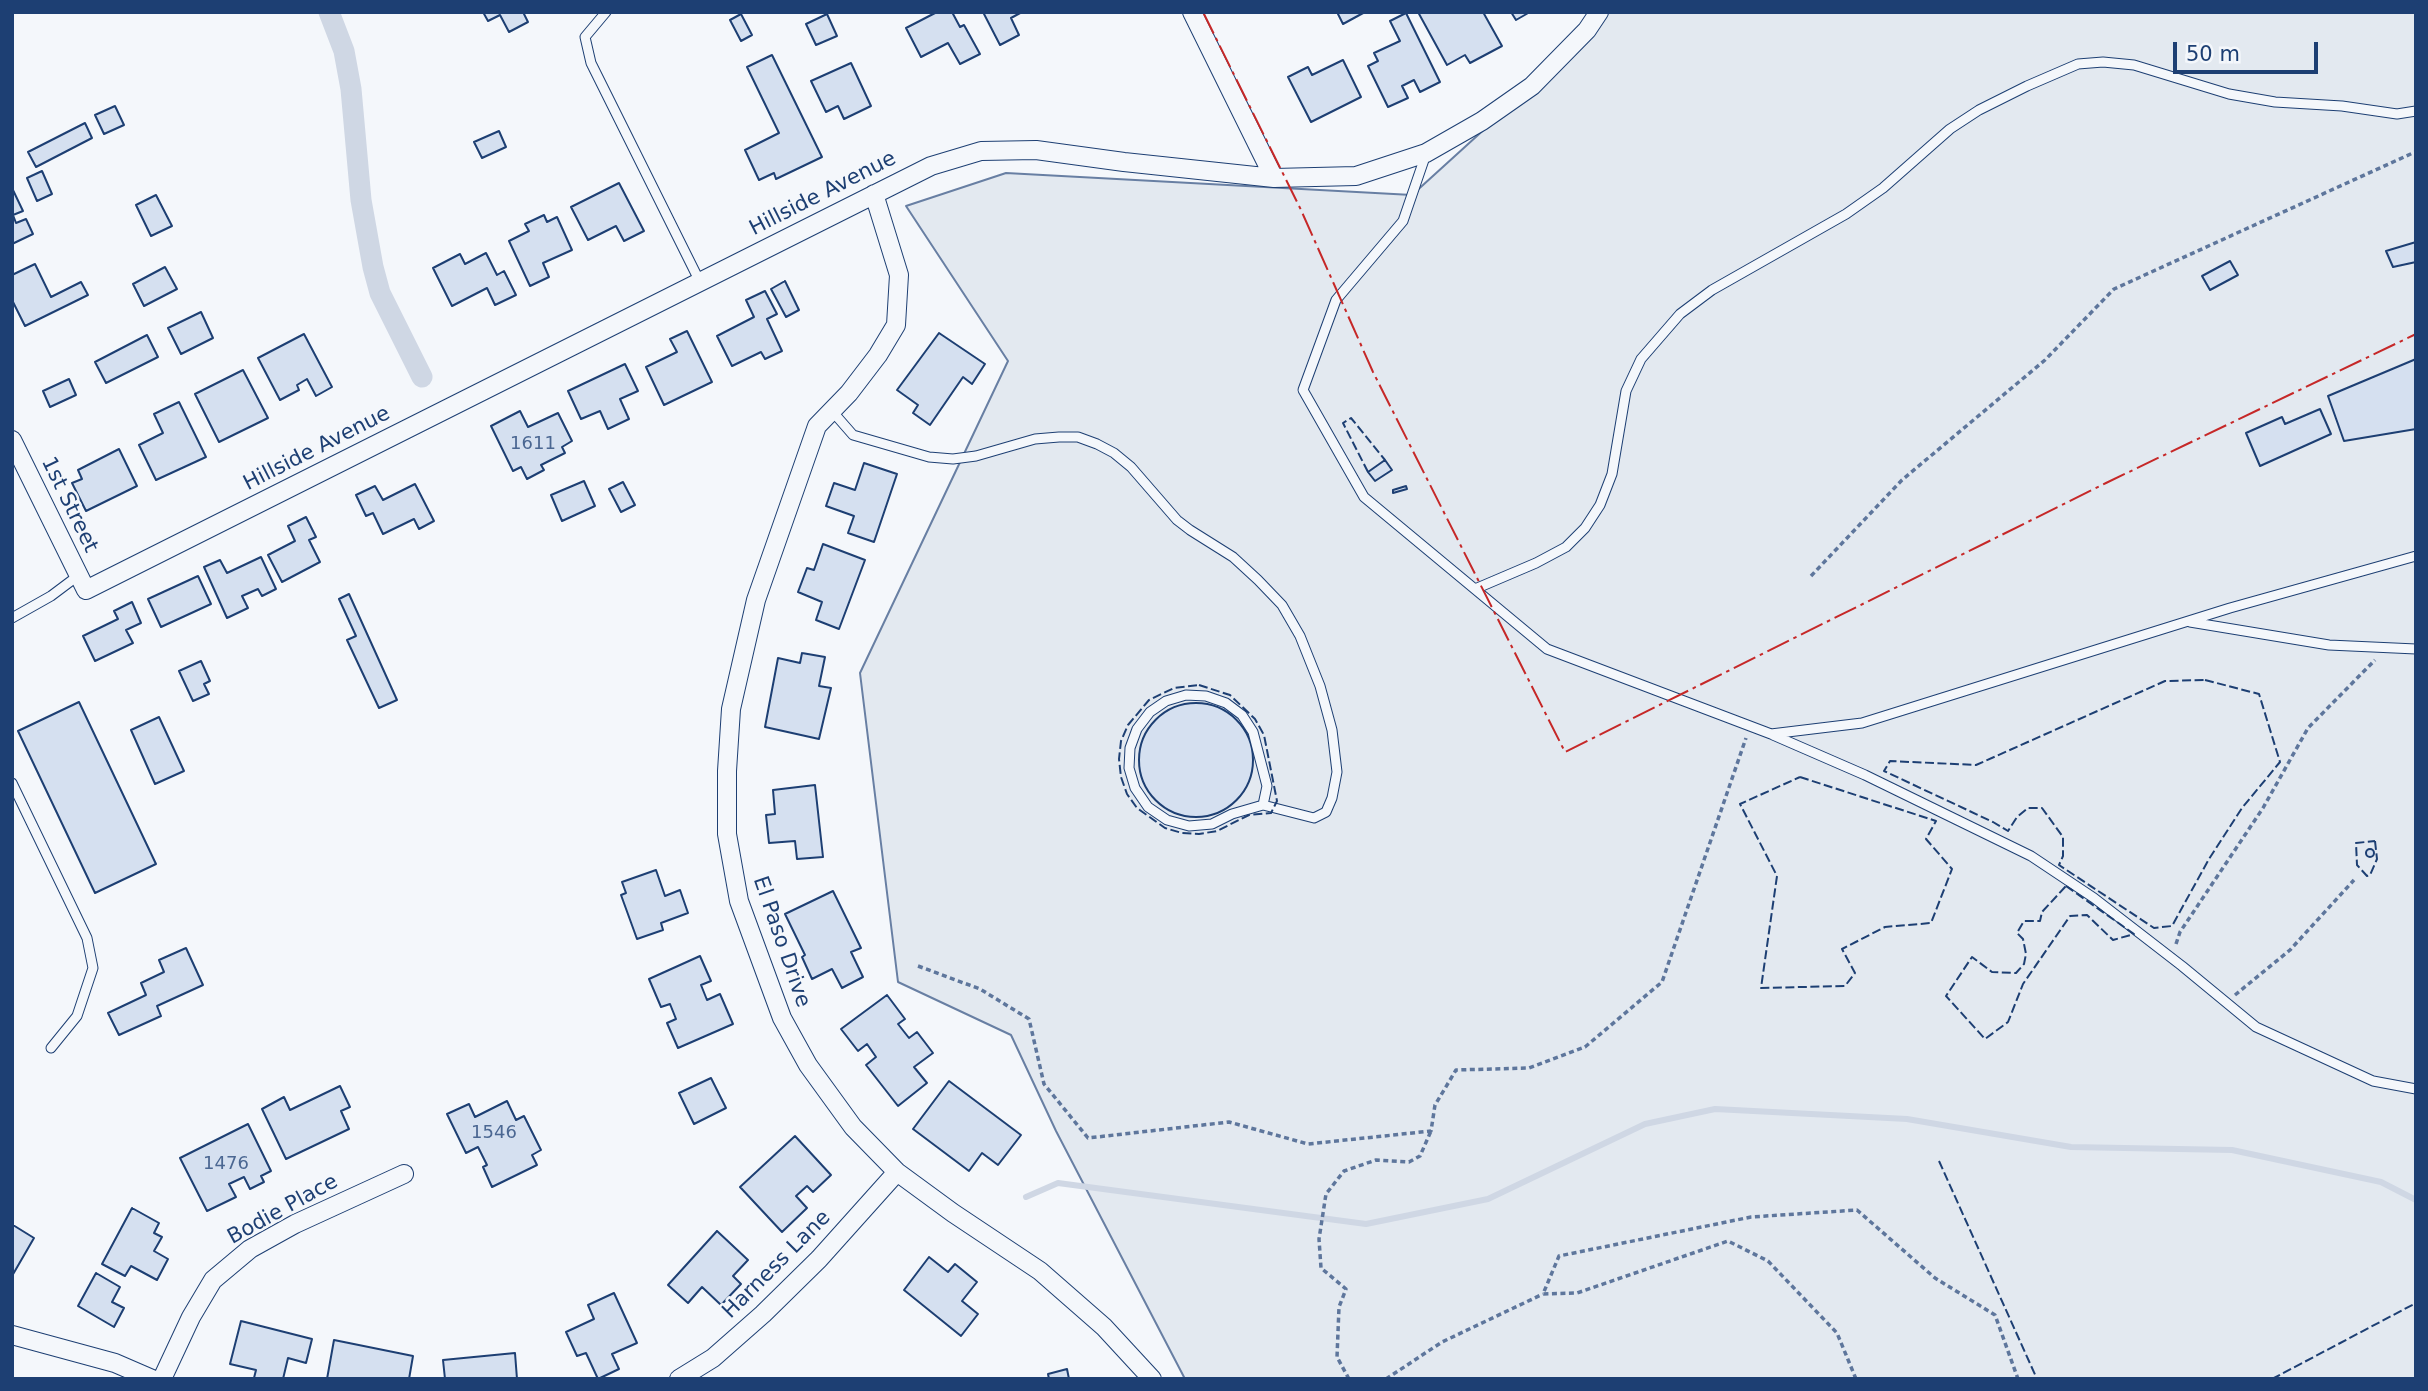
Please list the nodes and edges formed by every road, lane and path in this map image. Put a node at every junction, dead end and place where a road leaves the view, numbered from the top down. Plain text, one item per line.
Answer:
1 (606, 12) edge
2 (1192, 12) edge
3 (1599, 12) edge
4 (2416, 111) edge
5 (2415, 152) edge
6 (1426, 153) junction
7 (1274, 178) junction
8 (874, 194) junction
9 (700, 282) junction
10 (832, 411) junction
11 (12, 440) edge
12 (2416, 556) edge
13 (1811, 576) dead end
14 (83, 583) junction
15 (1475, 589) junction
16 (12, 618) edge
17 (2188, 621) junction
18 (2386, 648) junction
19 (2416, 649) edge
20 (1751, 726) junction
21 (1771, 734) junction
22 (12, 783) edge
23 (1263, 805) junction
24 (2354, 880) dead end
25 (2172, 958) junction
26 (918, 966) dead end
27 (2225, 1002) junction
28 (51, 1048) dead end
29 (2416, 1089) edge
30 (1431, 1131) junction
31 (897, 1172) junction
32 (404, 1174) dead end
33 (1544, 1294) junction
34 (12, 1335) edge
35 (152, 1379) edge
36 (162, 1379) edge
37 (680, 1379) edge
38 (1152, 1379) edge
39 (1349, 1379) edge
40 (1387, 1379) edge
41 (1856, 1379) edge
42 (2018, 1379) edge

1 - 9 lane
2 - 7 street
3 - 6 street, Hillside Avenue
4 - 15 lane
5 - 13 path
6 - 7 street, Hillside Avenue
6 - 15 lane
7 - 8 street, Hillside Avenue
8 - 9 street, Hillside Avenue
8 - 10 street, El Paso Drive
9 - 14 street, Hillside Avenue
10 - 23 lane
10 - 31 street, El Paso Drive
11 - 14 street, 1st Street
12 - 17 lane
14 - 16 lane
15 - 20 lane
17 - 18 lane
17 - 21 lane
18 - 19 lane
18 - 25 path
20 - 21 lane
20 - 30 path
21 - 25 lane
22 - 28 lane
23 - 23 lane
24 - 27 path
25 - 27 lane
26 - 30 path
27 - 29 lane
30 - 39 path
31 - 37 street, Harness Lane
31 - 38 street, El Paso Drive
32 - 36 street, Bodie Place
33 - 40 path
33 - 41 path
33 - 42 path
34 - 35 street

